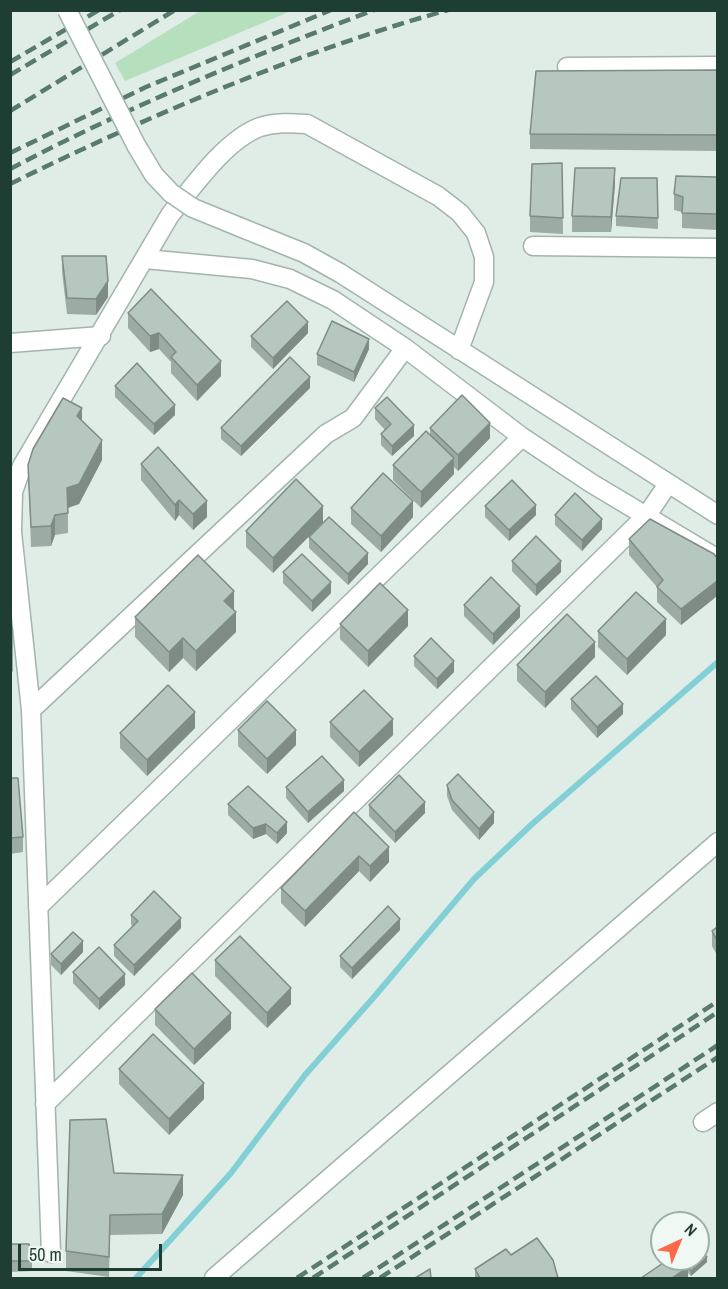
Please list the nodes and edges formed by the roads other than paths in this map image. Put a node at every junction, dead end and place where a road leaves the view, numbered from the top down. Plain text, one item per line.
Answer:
1 (67, 10) edge
2 (717, 66) edge
3 (567, 67) dead end
4 (533, 246) dead end
5 (717, 248) edge
6 (145, 259) junction
7 (101, 336) junction
8 (10, 344) edge
9 (405, 348) junction
10 (459, 350) junction
11 (522, 437) junction
12 (668, 484) junction
13 (647, 515) junction
14 (717, 515) edge
15 (717, 560) edge
16 (31, 710) junction
17 (717, 842) edge
18 (38, 907) junction
19 (45, 1104) junction
20 (51, 1253) dead end
21 (214, 1278) edge

1 - 10 street, bridge
2 - 3 street
4 - 5 street
6 - 7 street
6 - 9 street
6 - 10 street
7 - 8 street
7 - 16 street
9 - 11 street
9 - 16 street
10 - 12 street
11 - 13 street
11 - 18 street
12 - 13 street
12 - 14 street
13 - 15 street
13 - 19 street
16 - 18 street
17 - 21 street
18 - 19 street
19 - 20 street

